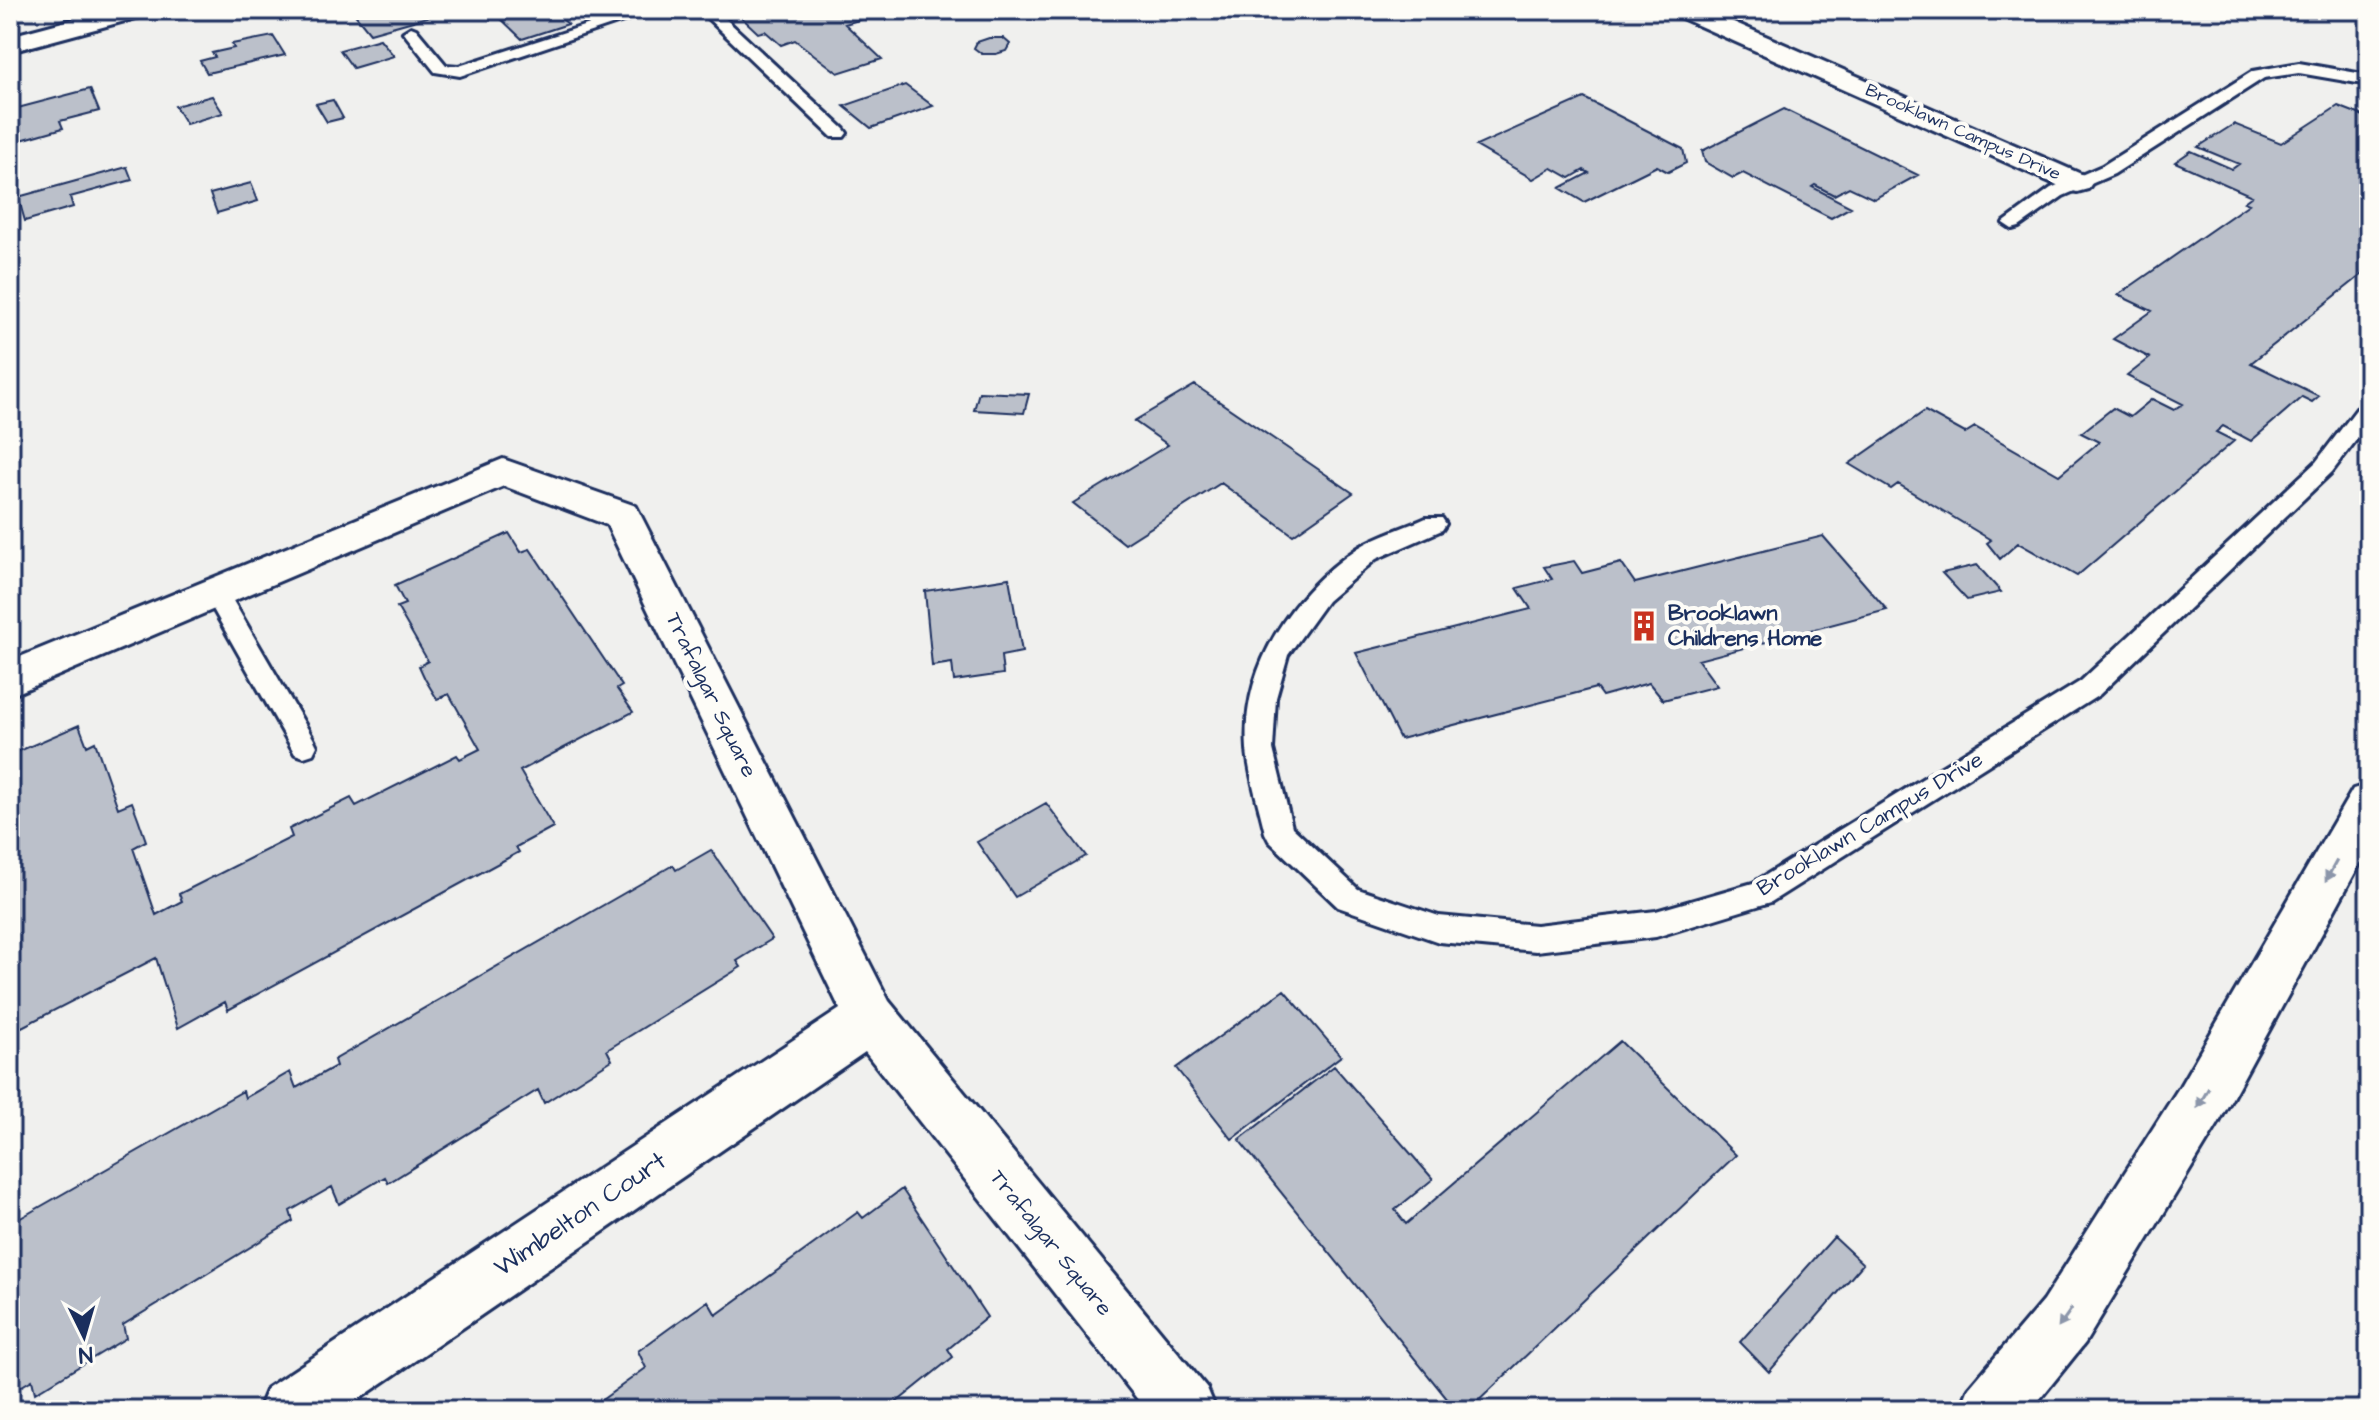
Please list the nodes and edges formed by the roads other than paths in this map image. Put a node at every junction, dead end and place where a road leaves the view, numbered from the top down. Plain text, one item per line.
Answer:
1 (138, 10) edge
2 (648, 10) edge
3 (707, 10) edge
4 (1684, 10) edge
5 (411, 32) dead end
6 (10, 44) edge
7 (2369, 80) edge
8 (838, 133) dead end
9 (2077, 183) junction
10 (2012, 223) dead end
11 (2369, 408) edge
12 (1434, 524) dead end
13 (216, 593) junction
14 (10, 679) edge
15 (304, 746) dead end
16 (2369, 803) edge
17 (871, 1018) junction
18 (289, 1410) edge
19 (1185, 1410) edge
20 (1991, 1410) edge

1 - 6 main road
2 - 5 lane
3 - 8 lane
4 - 9 main road, Brooklawn Campus Drive
7 - 9 lane, Brooklawn Campus Drive
9 - 10 lane
11 - 12 lane, Brooklawn Campus Drive
13 - 14 main road, Trafalgar Square
13 - 15 lane
13 - 17 main road, Trafalgar Square
16 -> 20 main road
17 - 18 main road, Wimbelton Court
17 - 19 main road, Trafalgar Square

